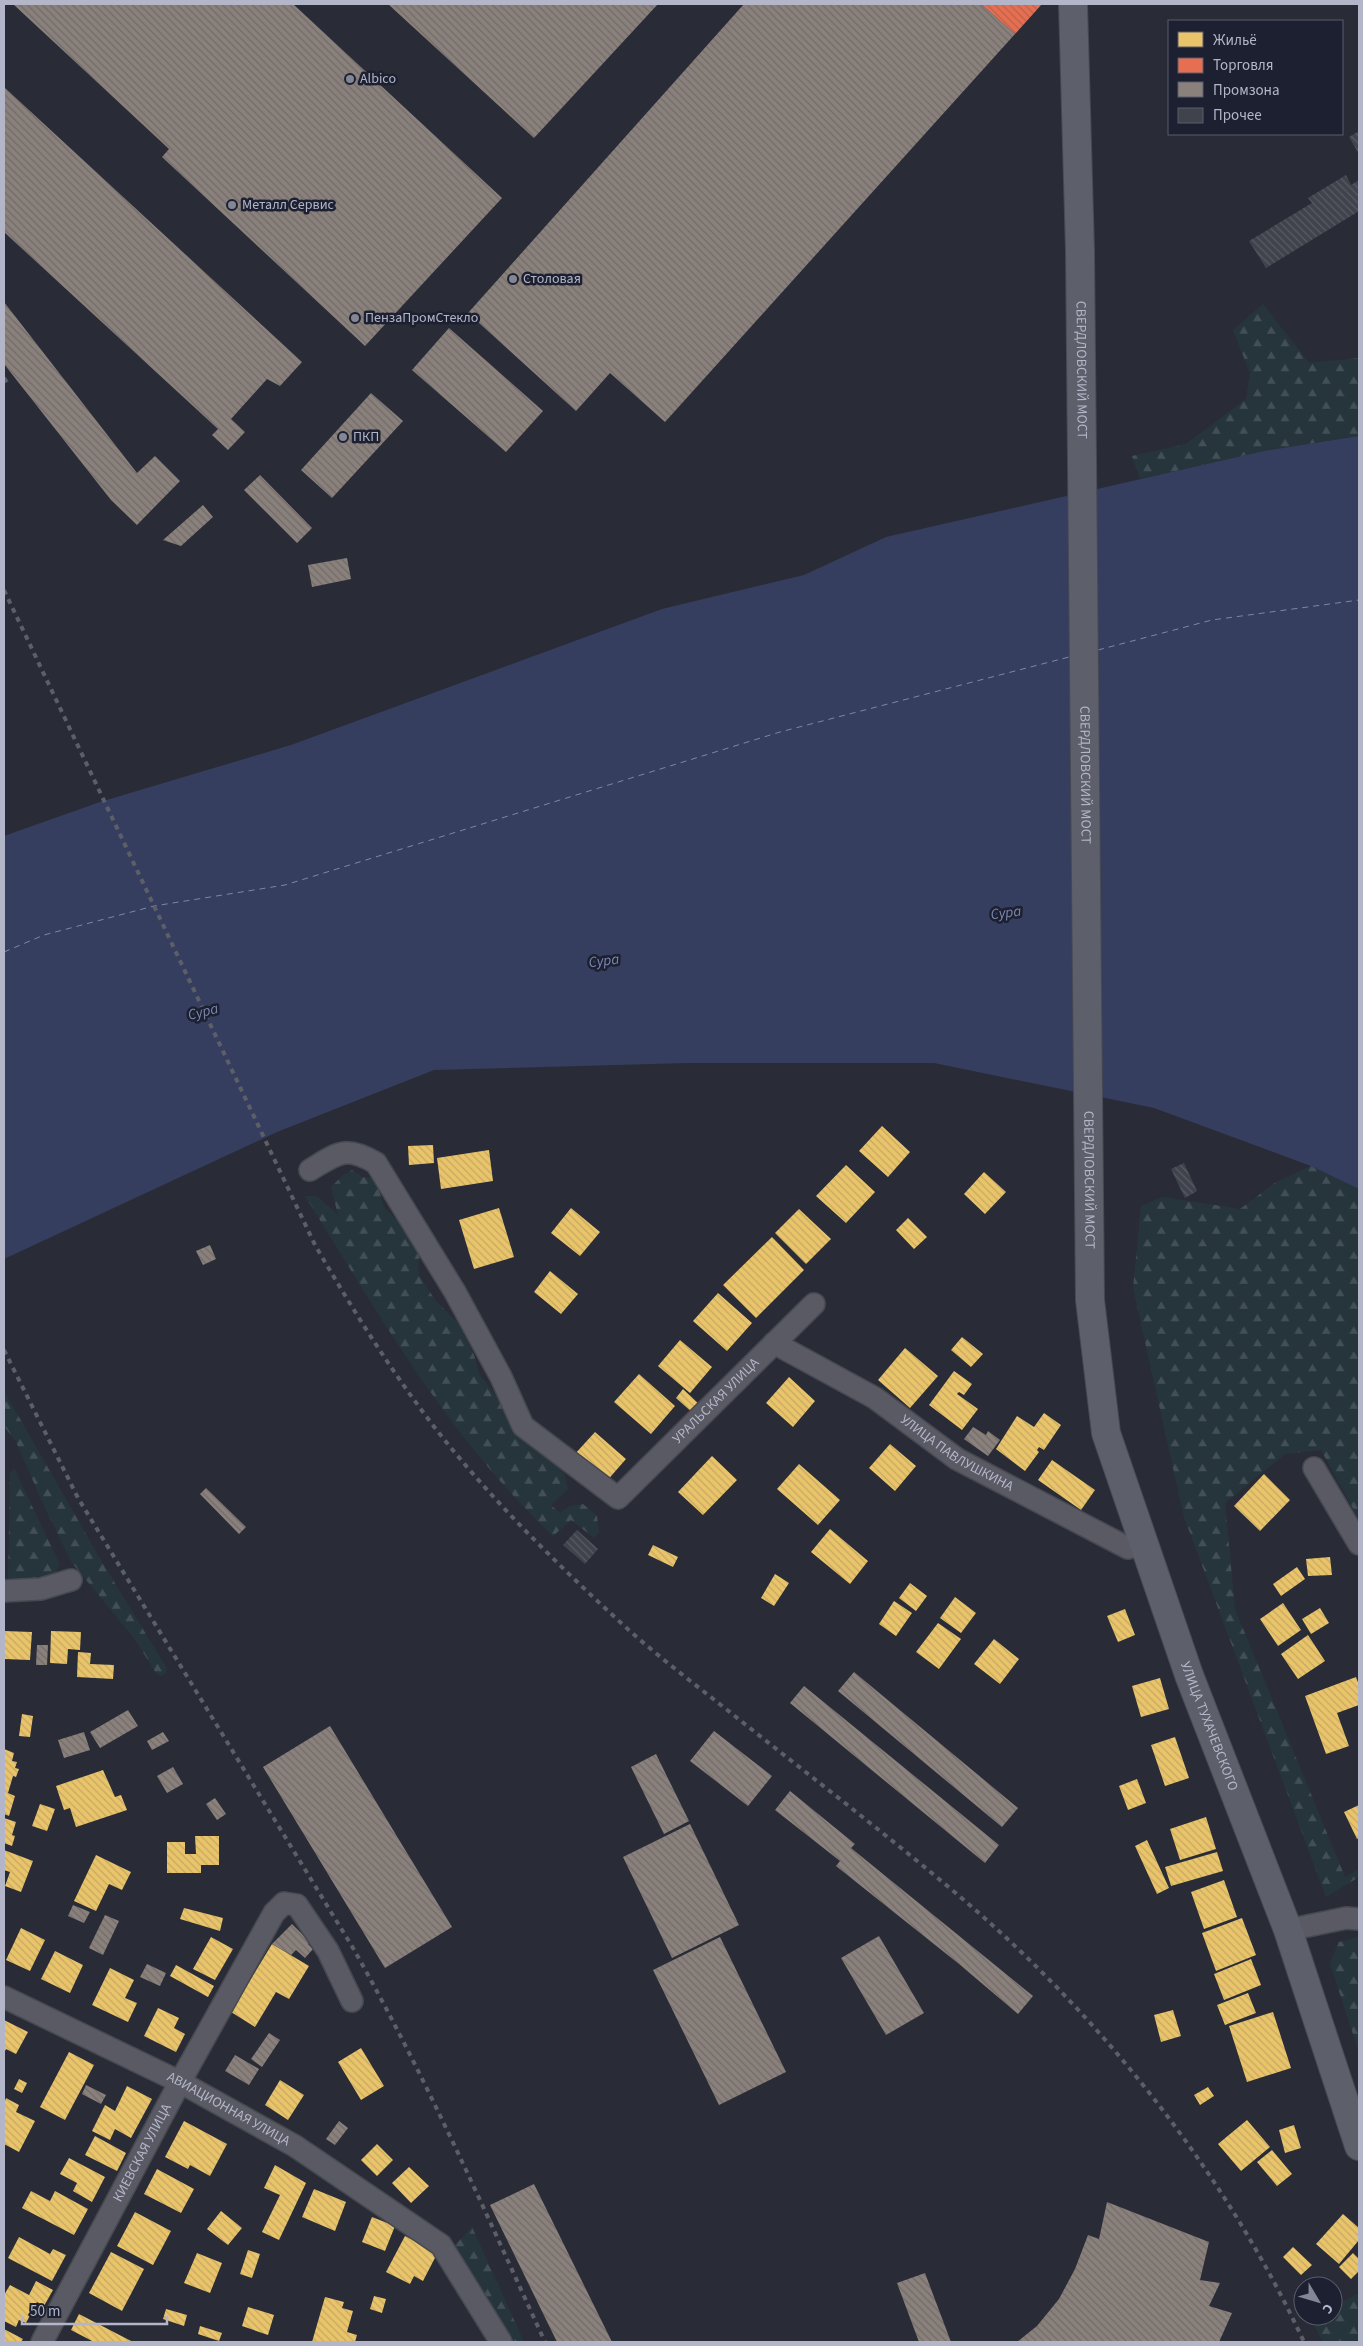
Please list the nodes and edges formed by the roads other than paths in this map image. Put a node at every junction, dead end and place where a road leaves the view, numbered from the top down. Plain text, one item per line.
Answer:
1 (1072, 4) edge
2 (310, 1170) dead end
3 (1090, 1300) joint
4 (814, 1304) dead end
5 (774, 1343) junction
6 (1314, 1468) dead end
7 (1144, 1542) junction
8 (1359, 1544) edge
9 (71, 1580) dead end
10 (4, 1591) edge
11 (1359, 1919) edge
12 (1288, 1930) junction
13 (4, 1997) edge
14 (352, 2001) dead end
15 (180, 2082) junction
16 (1359, 2146) edge
17 (42, 2342) edge
18 (501, 2342) edge

1 - 3 main road, СВЕРДЛОВСКИЙ МОСТ
2 - 5 street, УРАЛЬСКАЯ УЛИЦА
3 - 7 main road, УЛИЦА ТУХАЧЕВСКОГО
4 - 5 street, УРАЛЬСКАЯ УЛИЦА
5 - 7 street, УЛИЦА ПАВЛУШКИНА
6 - 8 street
7 - 12 main road, УЛИЦА ТУХАЧЕВСКОГО
9 - 10 street
11 - 12 street
12 - 16 main road, УЛИЦА ТУХАЧЕВСКОГО
13 - 15 street, АВИАЦИОННАЯ УЛИЦА
14 - 15 street, КИЕВСКАЯ УЛИЦА
15 - 17 street, КИЕВСКАЯ УЛИЦА
15 - 18 street, АВИАЦИОННАЯ УЛИЦА

